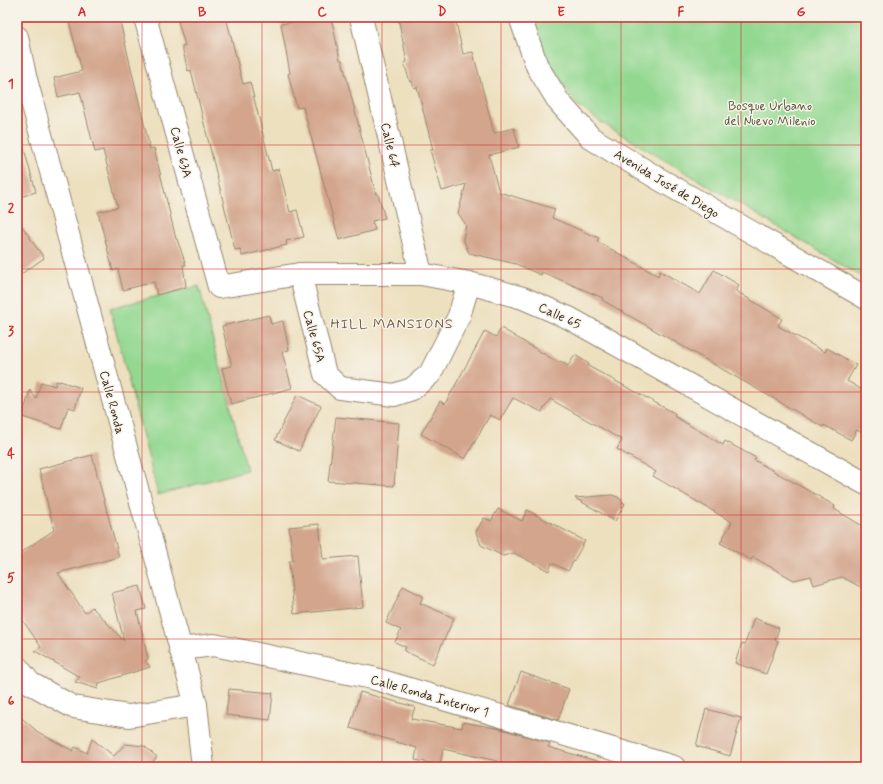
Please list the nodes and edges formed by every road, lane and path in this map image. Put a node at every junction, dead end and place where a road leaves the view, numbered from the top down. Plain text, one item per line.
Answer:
1 (146, 17) edge
2 (361, 17) edge
3 (520, 17) edge
4 (17, 37) edge
5 (21, 77) edge
6 (300, 274) junction
7 (421, 274) junction
8 (469, 283) junction
9 (219, 287) joint
10 (866, 298) edge
11 (866, 484) edge
12 (180, 649) junction
13 (17, 667) edge
14 (196, 705) junction
15 (203, 767) edge
16 (674, 767) edge

1 - 9 street, Calle 63A
2 - 7 street, Calle 64
3 - 10 street, Avenida José de Diego
4 - 5 street, Calle Ronda
5 - 12 street, Calle Ronda
6 - 7 street, Calle 65
6 - 8 street, Calle 65A
6 - 9 street, Calle 65
7 - 8 street, Calle 65
8 - 11 street, Calle 65
12 - 14 street, Calle Ronda
12 - 16 street, Calle Ronda Interior 1
13 - 14 street
14 - 15 street, Calle Ronda

